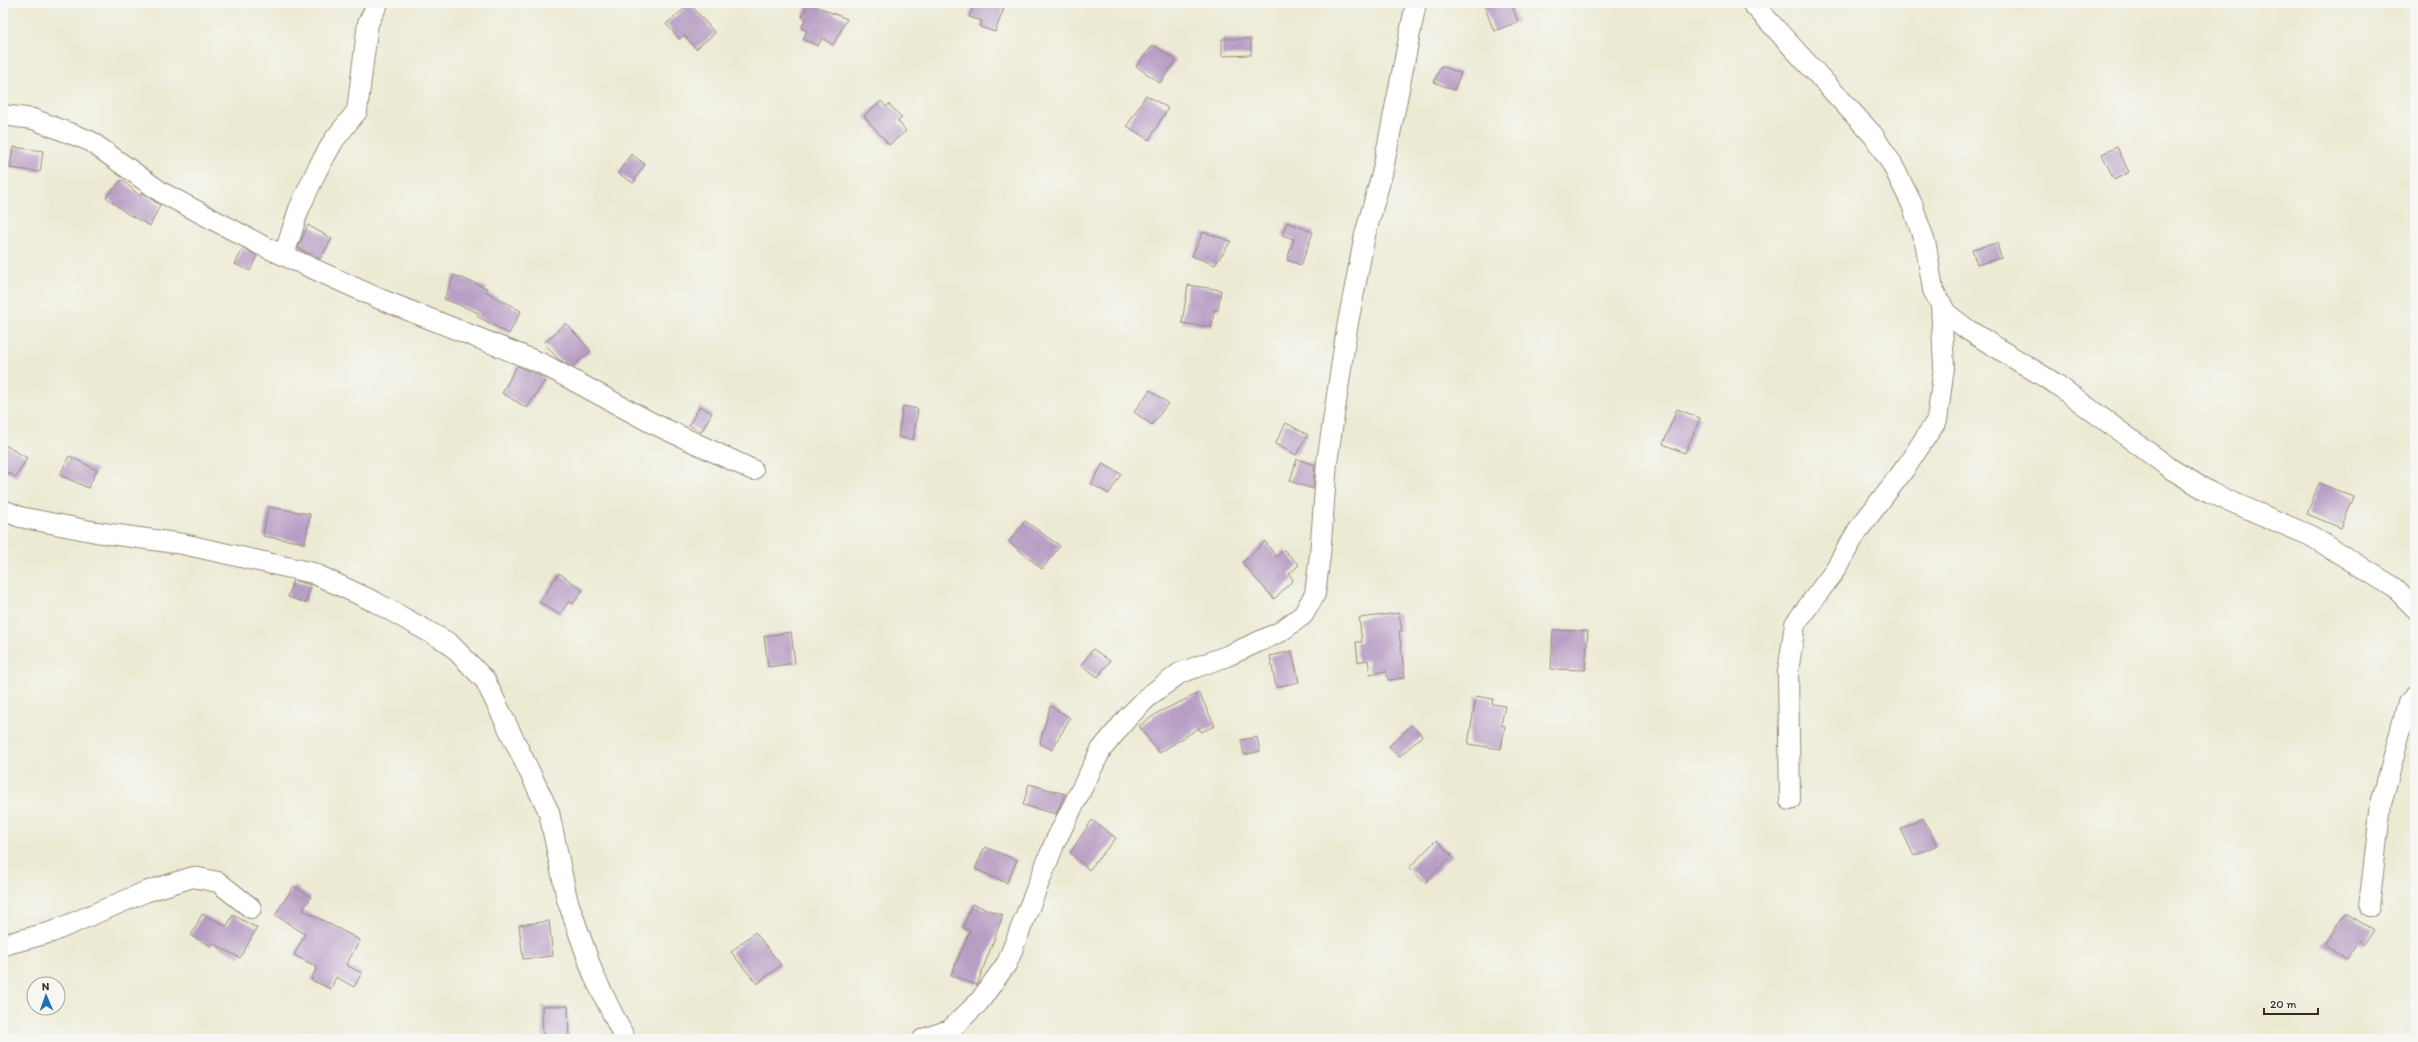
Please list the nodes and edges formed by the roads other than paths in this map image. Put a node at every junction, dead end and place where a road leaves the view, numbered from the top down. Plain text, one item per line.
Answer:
1 (378, 3) edge
2 (1416, 3) edge
3 (1752, 3) edge
4 (3, 115) edge
5 (284, 255) junction
6 (1941, 303) junction
7 (753, 470) dead end
8 (3, 510) edge
9 (2415, 608) edge
10 (2415, 696) edge
11 (1790, 800) dead end
12 (2369, 907) dead end
13 (251, 908) dead end
14 (3, 944) edge
15 (625, 1039) edge
16 (923, 1039) edge

1 - 5 street
2 - 16 street
3 - 6 street
4 - 5 street
5 - 7 street
6 - 9 street
6 - 11 street
8 - 15 street
10 - 12 street
13 - 14 street

